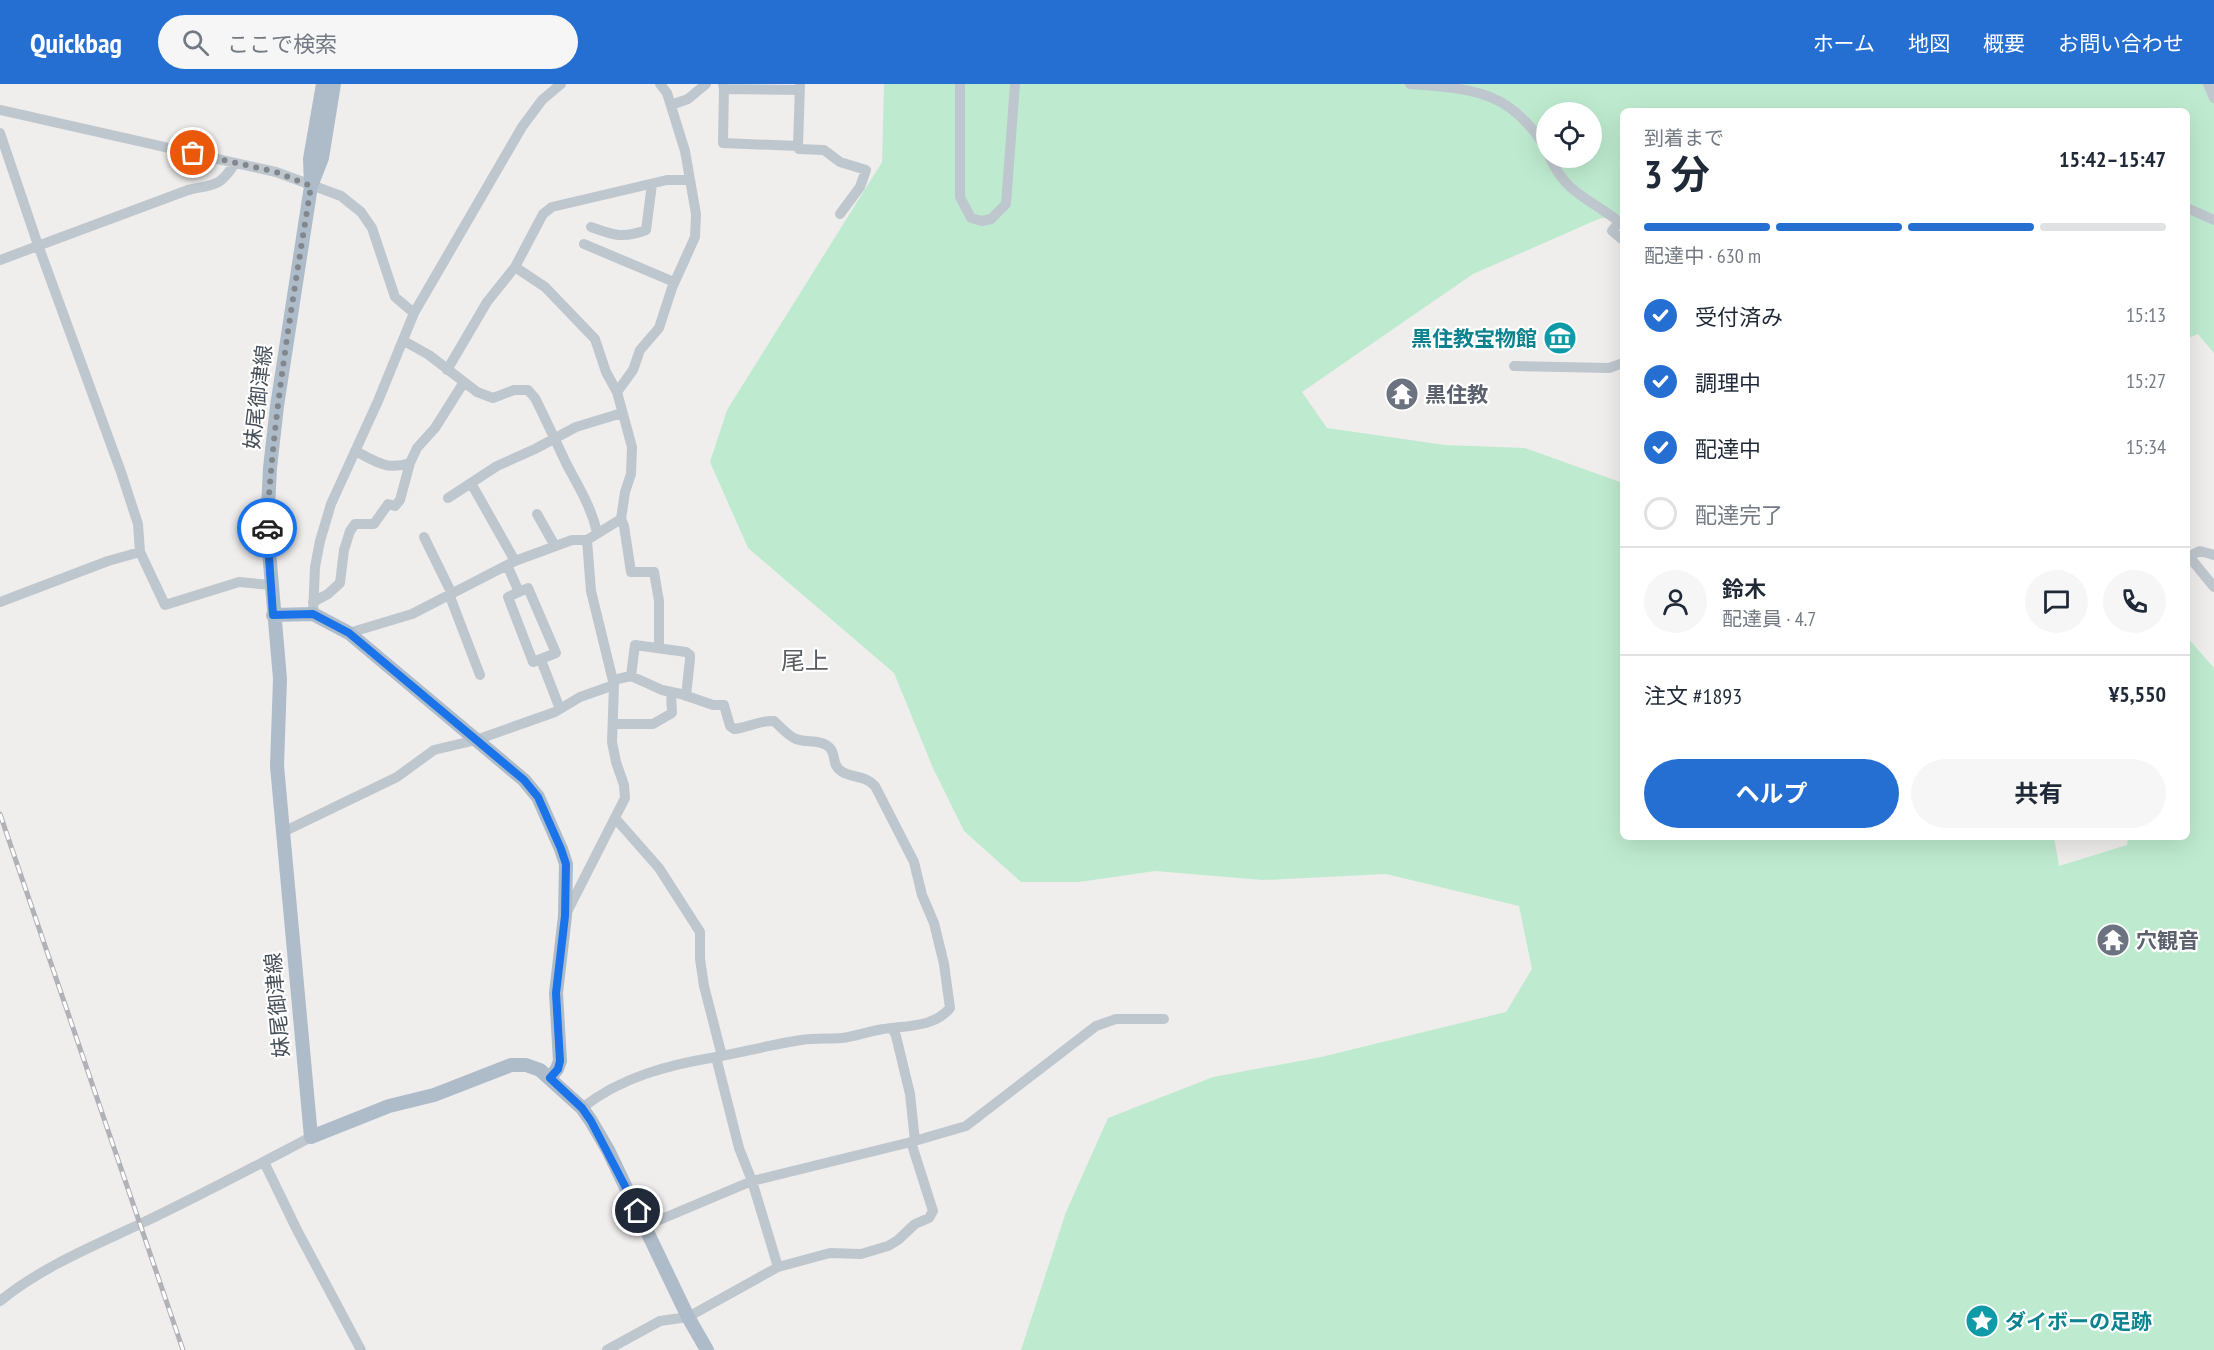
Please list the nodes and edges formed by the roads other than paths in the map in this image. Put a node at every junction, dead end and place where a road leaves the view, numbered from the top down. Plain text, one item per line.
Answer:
1 (323, 84) edge
2 (334, 84) edge
3 (561, 84) edge
4 (660, 84) edge
5 (706, 84) edge
6 (960, 84) edge
7 (1015, 84) edge
8 (1410, 84) edge
9 (2208, 84) edge
10 (724, 86) edge
11 (800, 87) edge
12 (2214, 98) edge
13 (671, 105) junction
14 (0, 110) edge
15 (0, 134) edge
16 (1536, 135) edge
17 (798, 146) junction
18 (235, 163) junction
19 (1554, 168) edge
20 (690, 180) junction
21 (652, 184) junction
22 (311, 186) junction
23 (2190, 209) edge
24 (840, 214) dead end
25 (2214, 220) edge
26 (1620, 223) edge
27 (1620, 225) edge
28 (591, 227) dead end
29 (1620, 238) edge
30 (584, 244) dead end
31 (38, 245) junction
32 (0, 260) edge
33 (515, 267) junction
34 (674, 282) junction
35 (414, 313) junction
36 (404, 341) junction
37 (1620, 364) edge
38 (1514, 366) dead end
39 (447, 370) junction
40 (464, 382) junction
41 (616, 392) junction
42 (622, 413) junction
43 (554, 438) junction
44 (355, 451) junction
45 (410, 463) junction
46 (471, 483) junction
47 (448, 498) dead end
48 (537, 513) dead end
49 (621, 519) junction
50 (597, 532) junction
51 (424, 537) dead end
52 (587, 540) junction
53 (555, 546) junction
54 (140, 552) junction
55 (2190, 554) edge
56 (2214, 555) edge
57 (2190, 557) edge
58 (511, 563) junction
59 (271, 585) junction
60 (2214, 587) edge
61 (519, 592) junction
62 (450, 593) junction
63 (0, 602) edge
64 (313, 608) junction
65 (273, 615) junction
66 (349, 633) junction
67 (659, 648) junction
68 (541, 660) junction
69 (480, 675) dead end
70 (631, 676) junction
71 (614, 682) junction
72 (671, 692) junction
73 (686, 696) junction
74 (560, 709) junction
75 (613, 724) junction
76 (476, 740) junction
77 (615, 818) junction
78 (283, 832) junction
79 (565, 916) junction
80 (1164, 1018) dead end
81 (892, 1029) junction
82 (719, 1056) junction
83 (550, 1078) junction
84 (582, 1108) junction
85 (311, 1137) junction
86 (913, 1142) junction
87 (264, 1162) junction
88 (752, 1181) junction
89 (645, 1226) junction
90 (778, 1267) junction
91 (0, 1301) edge
92 (688, 1317) junction
93 (361, 1350) edge
94 (607, 1350) edge
95 (707, 1350) edge

1 - 22 main road, 妹尾御津線
2 - 22 main road, 妹尾御津線
3 - 35 street
4 - 13 street
5 - 13 street
6 - 7 street
8 - 16 street
9 - 12 street
10 - 11 street
10 - 17 street
11 - 17 street
13 - 20 street
14 - 18 street
15 - 31 street
17 - 24 street
18 - 22 street
18 - 31 street
19 - 26 street
20 - 21 street
20 - 34 street
21 - 28 street
21 - 33 street
22 - 35 street
22 - 59 main road, 妹尾御津線
23 - 25 street
27 - 29 street
30 - 34 street
31 - 32 street
31 - 54 street
33 - 39 street
33 - 41 street
34 - 41 street
35 - 36 street
36 - 39 street
36 - 44 street
37 - 38 street
39 - 40 street
40 - 43 street
40 - 45 street
41 - 42 street
42 - 43 street
42 - 49 street
43 - 46 street
43 - 50 street
44 - 45 street
44 - 64 street
45 - 64 street
46 - 47 street
46 - 58 street
48 - 53 street
49 - 50 street
49 - 67 street
50 - 52 street
51 - 62 street
52 - 53 street
52 - 71 street
53 - 58 street
54 - 59 street
54 - 63 street
55 - 56 street
57 - 60 street
58 - 61 street
58 - 62 street
59 - 65 main road, 妹尾御津線
61 - 68 street
61 - 68 street
62 - 66 street
62 - 69 street
64 - 65 main road
64 - 66 main road
65 - 78 main road, 妹尾御津線
66 - 76 main road
67 - 70 street
67 - 73 street
68 - 74 street
70 - 71 street
70 - 72 street
71 - 74 street
71 - 75 street
72 - 73 street
72 - 75 street
73 - 81 street
74 - 76 street
75 - 77 street
76 - 78 street
76 - 79 main road
77 - 79 street
77 - 82 street
78 - 85 main road, 妹尾御津線
79 - 83 main road
80 - 86 street
81 - 82 street
81 - 86 street
82 - 84 street
82 - 88 street
83 - 84 main road
83 - 85 main road
84 - 89 main road
85 - 87 street
86 - 88 street
86 - 90 street
87 - 91 street
87 - 93 street
88 - 89 street
88 - 90 street
89 - 92 main road
90 - 92 street
92 - 94 street
92 - 95 main road

